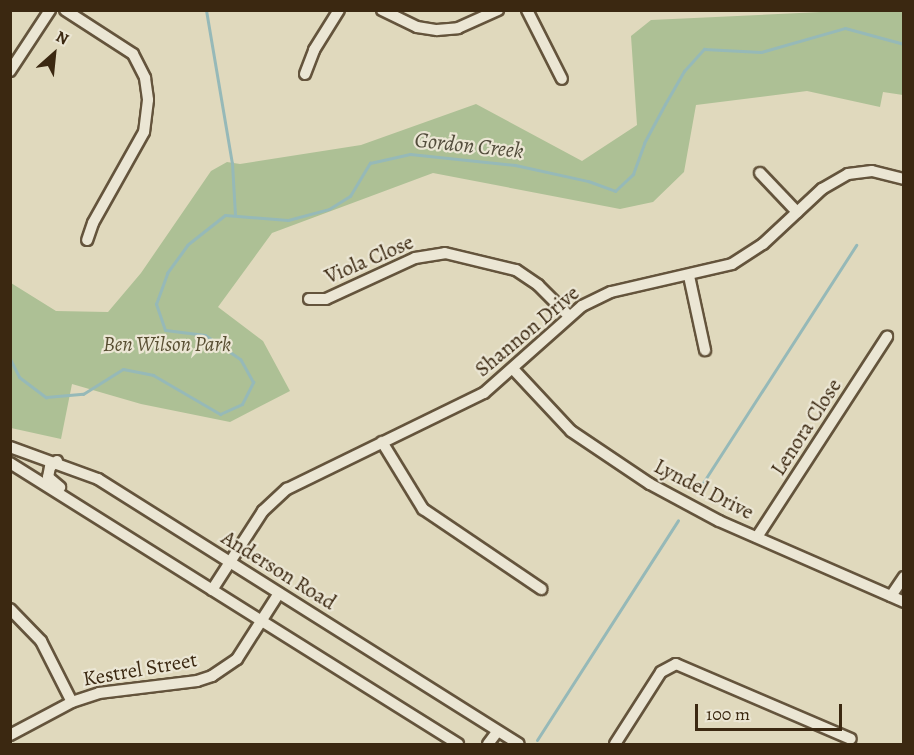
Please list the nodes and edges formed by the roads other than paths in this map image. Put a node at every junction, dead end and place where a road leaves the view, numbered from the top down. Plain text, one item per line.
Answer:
1 (50, 10) edge
2 (65, 10) edge
3 (339, 10) edge
4 (382, 10) edge
5 (498, 10) edge
6 (527, 10) edge
7 (11, 69) edge
8 (305, 74) dead end
9 (562, 79) dead end
10 (760, 173) dead end
11 (903, 179) edge
12 (797, 212) junction
13 (87, 240) dead end
14 (689, 276) junction
15 (309, 299) dead end
16 (569, 316) junction
17 (887, 337) dead end
18 (705, 350) dead end
19 (514, 370) junction
20 (382, 442) junction
21 (10, 447) edge
22 (57, 461) junction
23 (10, 463) edge
24 (112, 527) junction
25 (757, 537) junction
26 (230, 562) junction
27 (903, 577) edge
28 (541, 589) dead end
29 (212, 590) junction
30 (279, 593) junction
31 (891, 596) junction
32 (903, 602) edge
33 (10, 609) edge
34 (261, 621) junction
35 (72, 702) junction
36 (497, 732) junction
37 (10, 735) edge
38 (851, 739) dead end
39 (458, 744) edge
40 (489, 744) edge
41 (518, 744) edge
42 (615, 744) edge

1 - 7 street
2 - 13 street
3 - 8 street
4 - 5 street
6 - 9 street
10 - 12 street
11 - 12 street, Shannon Drive
12 - 14 street, Shannon Drive
14 - 16 street, Shannon Drive
14 - 18 street
15 - 16 street, Viola Close
16 - 19 street, Shannon Drive
17 - 25 street, Lenora Close
19 - 20 street, Shannon Drive
19 - 25 street, Lyndel Drive
20 - 26 street, Shannon Drive
20 - 28 street
21 - 22 street, Anderson Road
22 - 24 street
22 - 26 street, Anderson Road
23 - 24 street
24 - 29 street
25 - 31 street, Lyndel Drive
26 - 29 street, Shannon Drive
26 - 30 street, Anderson Road
27 - 31 street
29 - 34 street
30 - 34 street, Kestrel Street
30 - 36 street, Anderson Road
31 - 32 street, Lyndel Drive
33 - 35 street
34 - 35 street, Kestrel Street
34 - 39 street
35 - 37 street, Kestrel Street
36 - 40 street
36 - 41 street, Anderson Road
38 - 42 street

